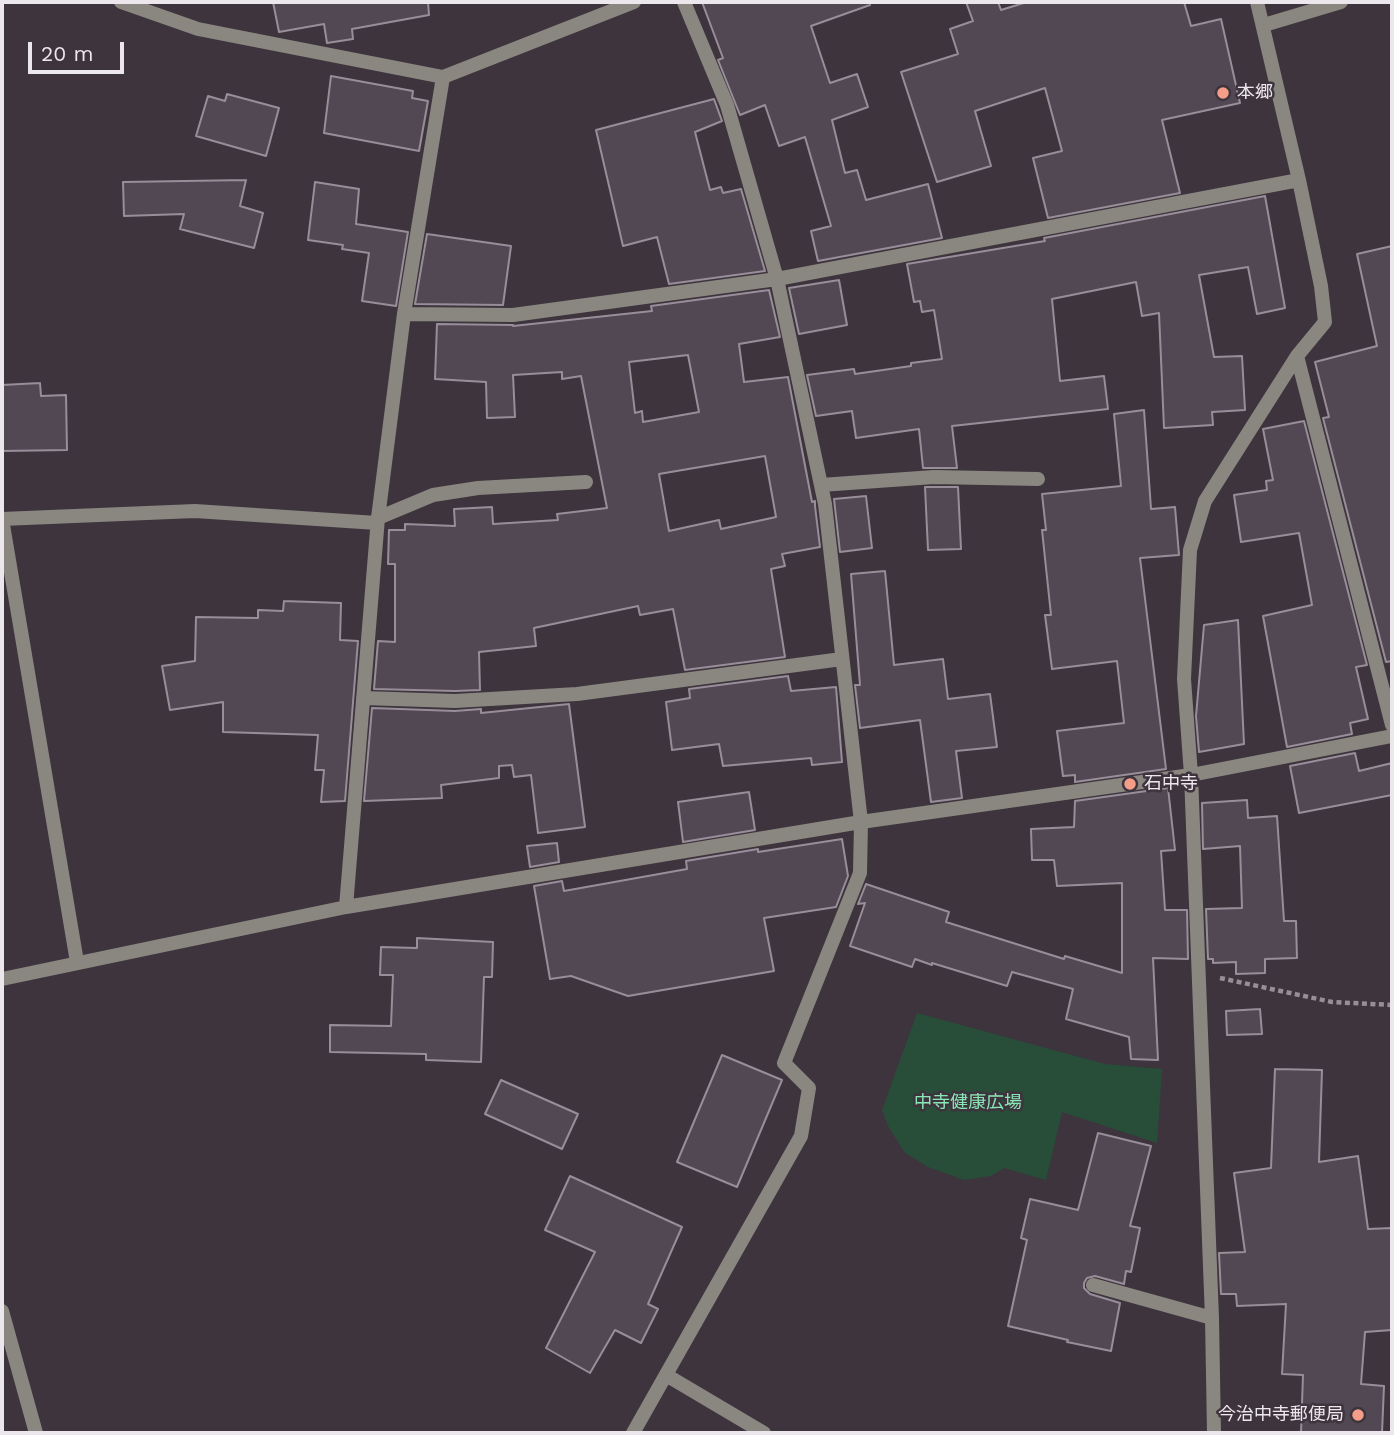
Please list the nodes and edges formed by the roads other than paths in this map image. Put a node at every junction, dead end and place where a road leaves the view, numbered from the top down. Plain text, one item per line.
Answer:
1 (121, 2) edge
2 (634, 2) edge
3 (684, 2) edge
4 (1257, 2) edge
5 (1341, 2) edge
6 (1264, 25) junction
7 (443, 77) junction
8 (1299, 180) junction
9 (777, 279) junction
10 (404, 314) junction
11 (1297, 356) junction
12 (1038, 479) dead end
13 (586, 482) dead end
14 (821, 485) junction
15 (2, 519) edge
16 (378, 521) junction
17 (842, 659) junction
18 (363, 698) junction
19 (1392, 724) edge
20 (1392, 736) edge
21 (1191, 775) junction
22 (861, 822) junction
23 (346, 907) junction
24 (76, 962) junction
25 (2, 979) edge
26 (1093, 1285) dead end
27 (2, 1311) edge
28 (1212, 1318) junction
29 (666, 1375) junction
30 (36, 1433) edge
31 (633, 1433) edge
32 (764, 1433) edge
33 (1214, 1433) edge

1 - 7 street
2 - 7 street
3 - 9 street
4 - 6 street
5 - 6 street
6 - 8 street
7 - 10 street
8 - 9 street
8 - 11 street
9 - 10 street
9 - 14 street
10 - 16 street
11 - 19 street
11 - 21 street
12 - 14 street
13 - 16 street
14 - 17 street
15 - 16 street
15 - 24 street
16 - 18 street
17 - 18 street
17 - 22 street
18 - 23 street
20 - 21 street
21 - 22 street
21 - 28 street
22 - 23 street
22 - 29 street
23 - 24 street
24 - 25 street
26 - 28 street
27 - 30 street
28 - 33 street
29 - 31 street
29 - 32 street

